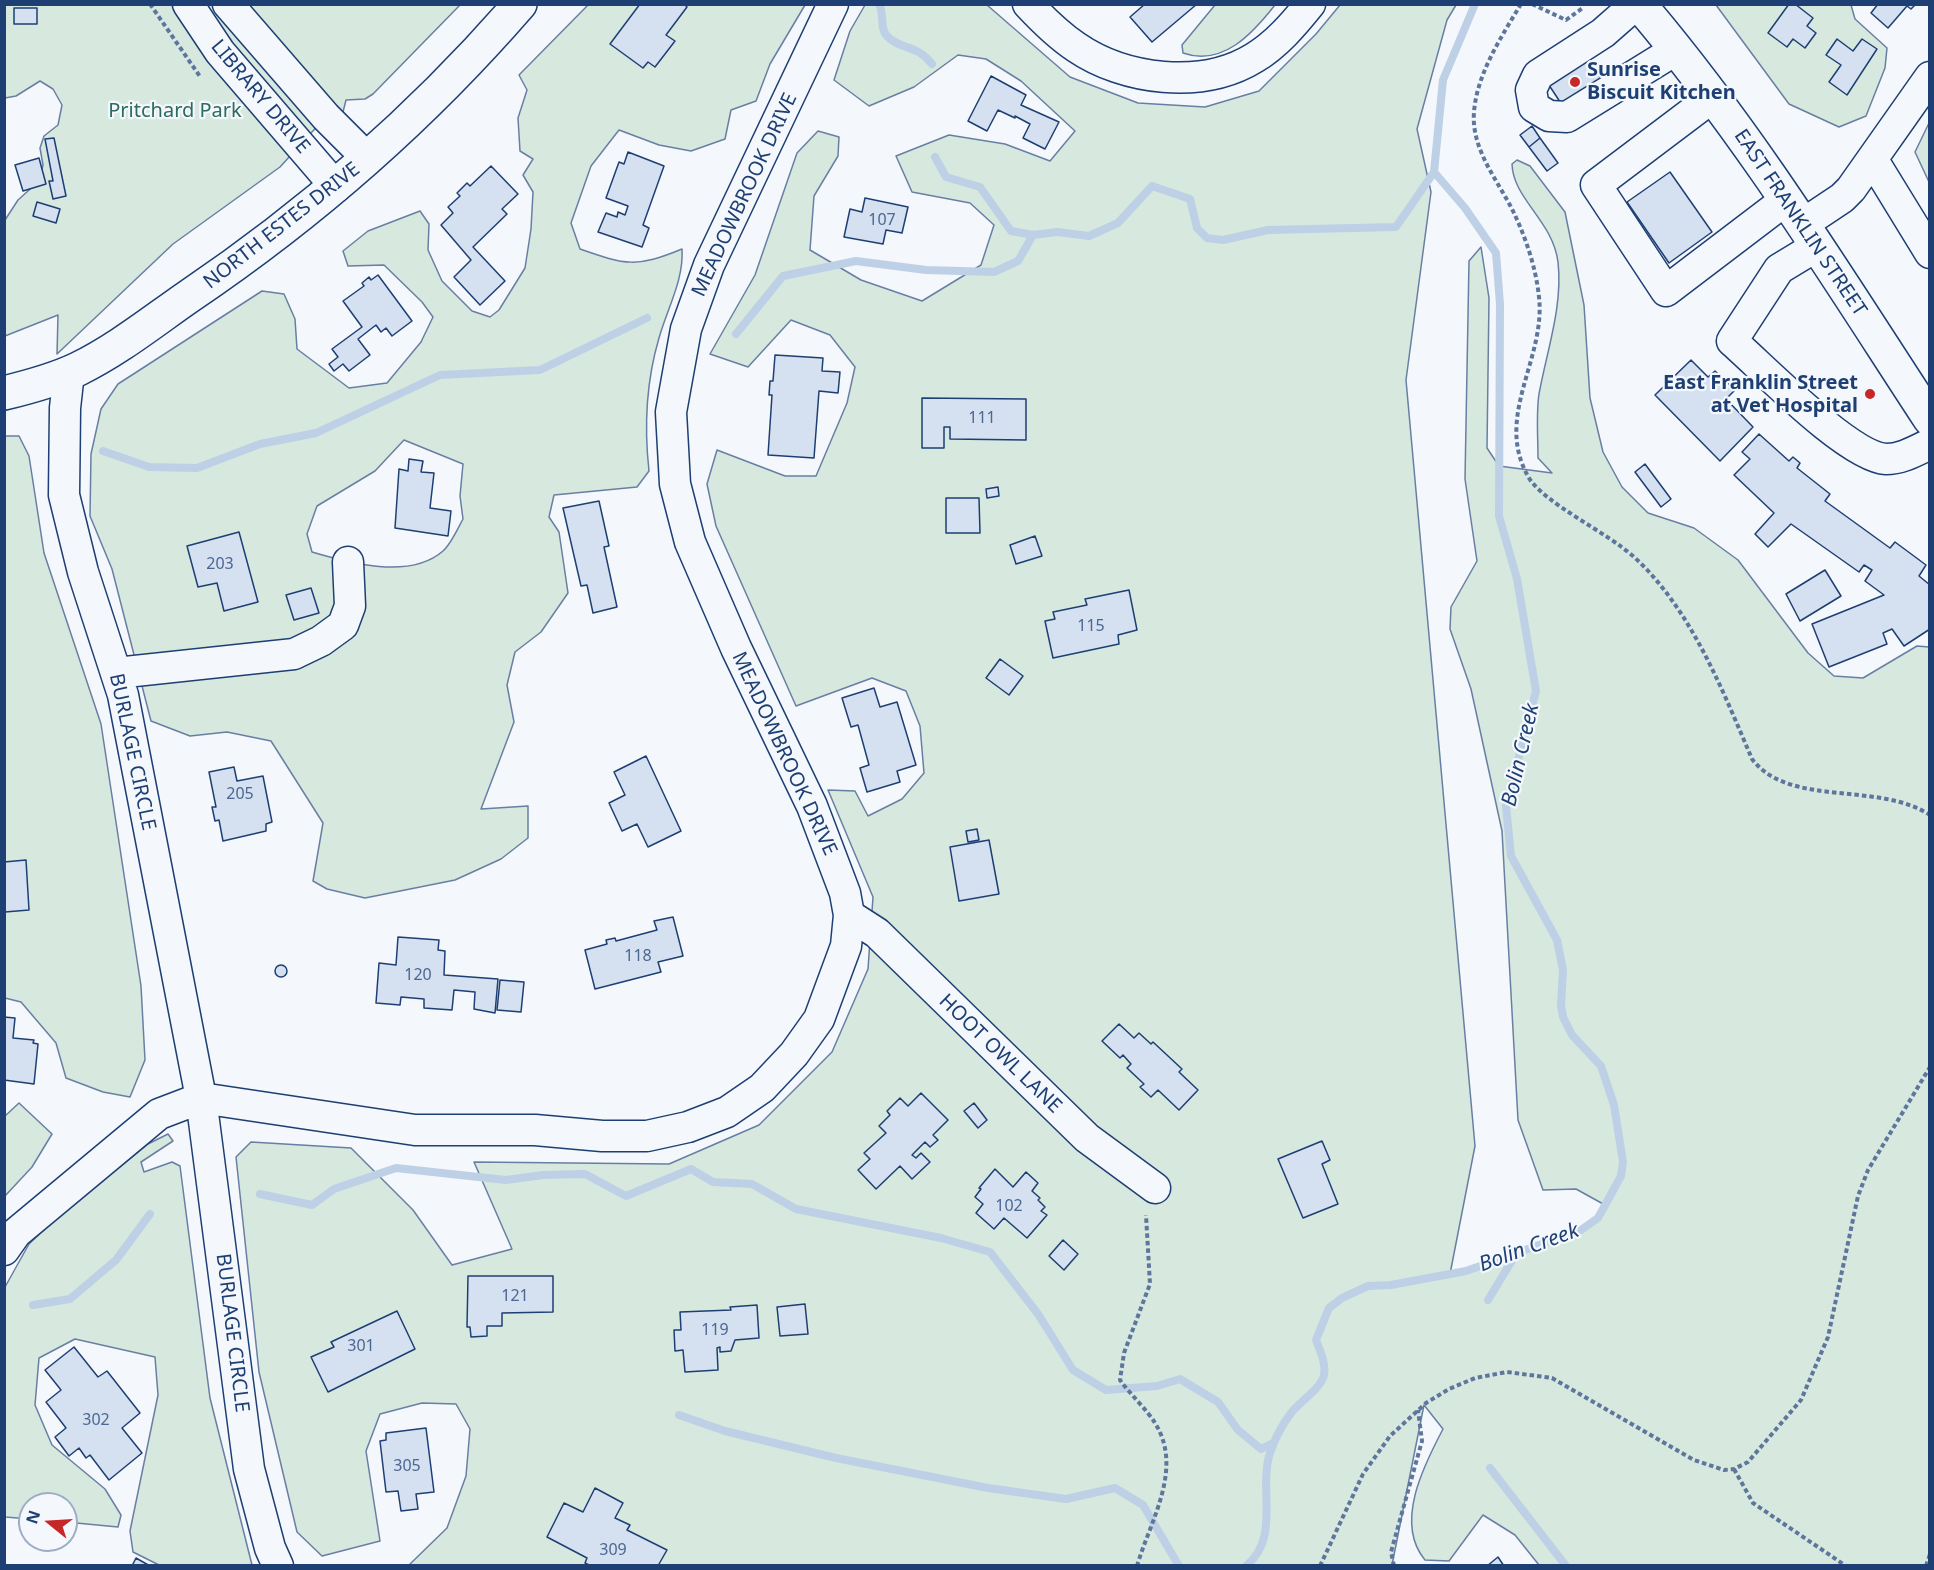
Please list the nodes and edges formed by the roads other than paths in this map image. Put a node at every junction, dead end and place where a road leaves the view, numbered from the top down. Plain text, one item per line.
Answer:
1 (188, 4) edge
2 (228, 4) edge
3 (520, 4) edge
4 (833, 4) edge
5 (1028, 4) edge
6 (1310, 4) edge
7 (1637, 4) edge
8 (1677, 49) junction
9 (1929, 77) edge
10 (1714, 96) junction
11 (368, 159) junction
12 (1873, 160) junction
13 (336, 187) junction
14 (1802, 223) junction
15 (1929, 253) edge
16 (69, 372) junction
17 (4, 393) edge
18 (1929, 419) edge
19 (1929, 444) edge
20 (348, 562) dead end
21 (116, 673) junction
22 (849, 915) junction
23 (201, 1098) junction
24 (1155, 1188) road end
25 (4, 1250) edge
26 (278, 1566) edge

1 - 13 street, LIBRARY DRIVE
2 - 11 street, LIBRARY DRIVE
3 - 11 main road, NORTH ESTES DRIVE
4 - 22 street, MEADOWBROOK DRIVE
5 - 6 street
7 - 8 main road, EAST FRANKLIN STREET
7 - 8 street
8 - 10 main road, EAST FRANKLIN STREET
9 - 12 street
10 - 14 main road, EAST FRANKLIN STREET
10 - 14 street
11 - 13 main road, NORTH ESTES DRIVE
12 - 14 street
12 - 15 street
13 - 16 main road, NORTH ESTES DRIVE
14 - 18 main road, EAST FRANKLIN STREET
14 - 19 street
16 - 17 main road, NORTH ESTES DRIVE
16 - 21 street, BURLAGE CIRCLE
20 - 21 street
21 - 23 street, BURLAGE CIRCLE
22 - 23 street, MEADOWBROOK DRIVE
22 - 24 street, HOOT OWL LANE
23 - 25 street
23 - 26 street, BURLAGE CIRCLE

